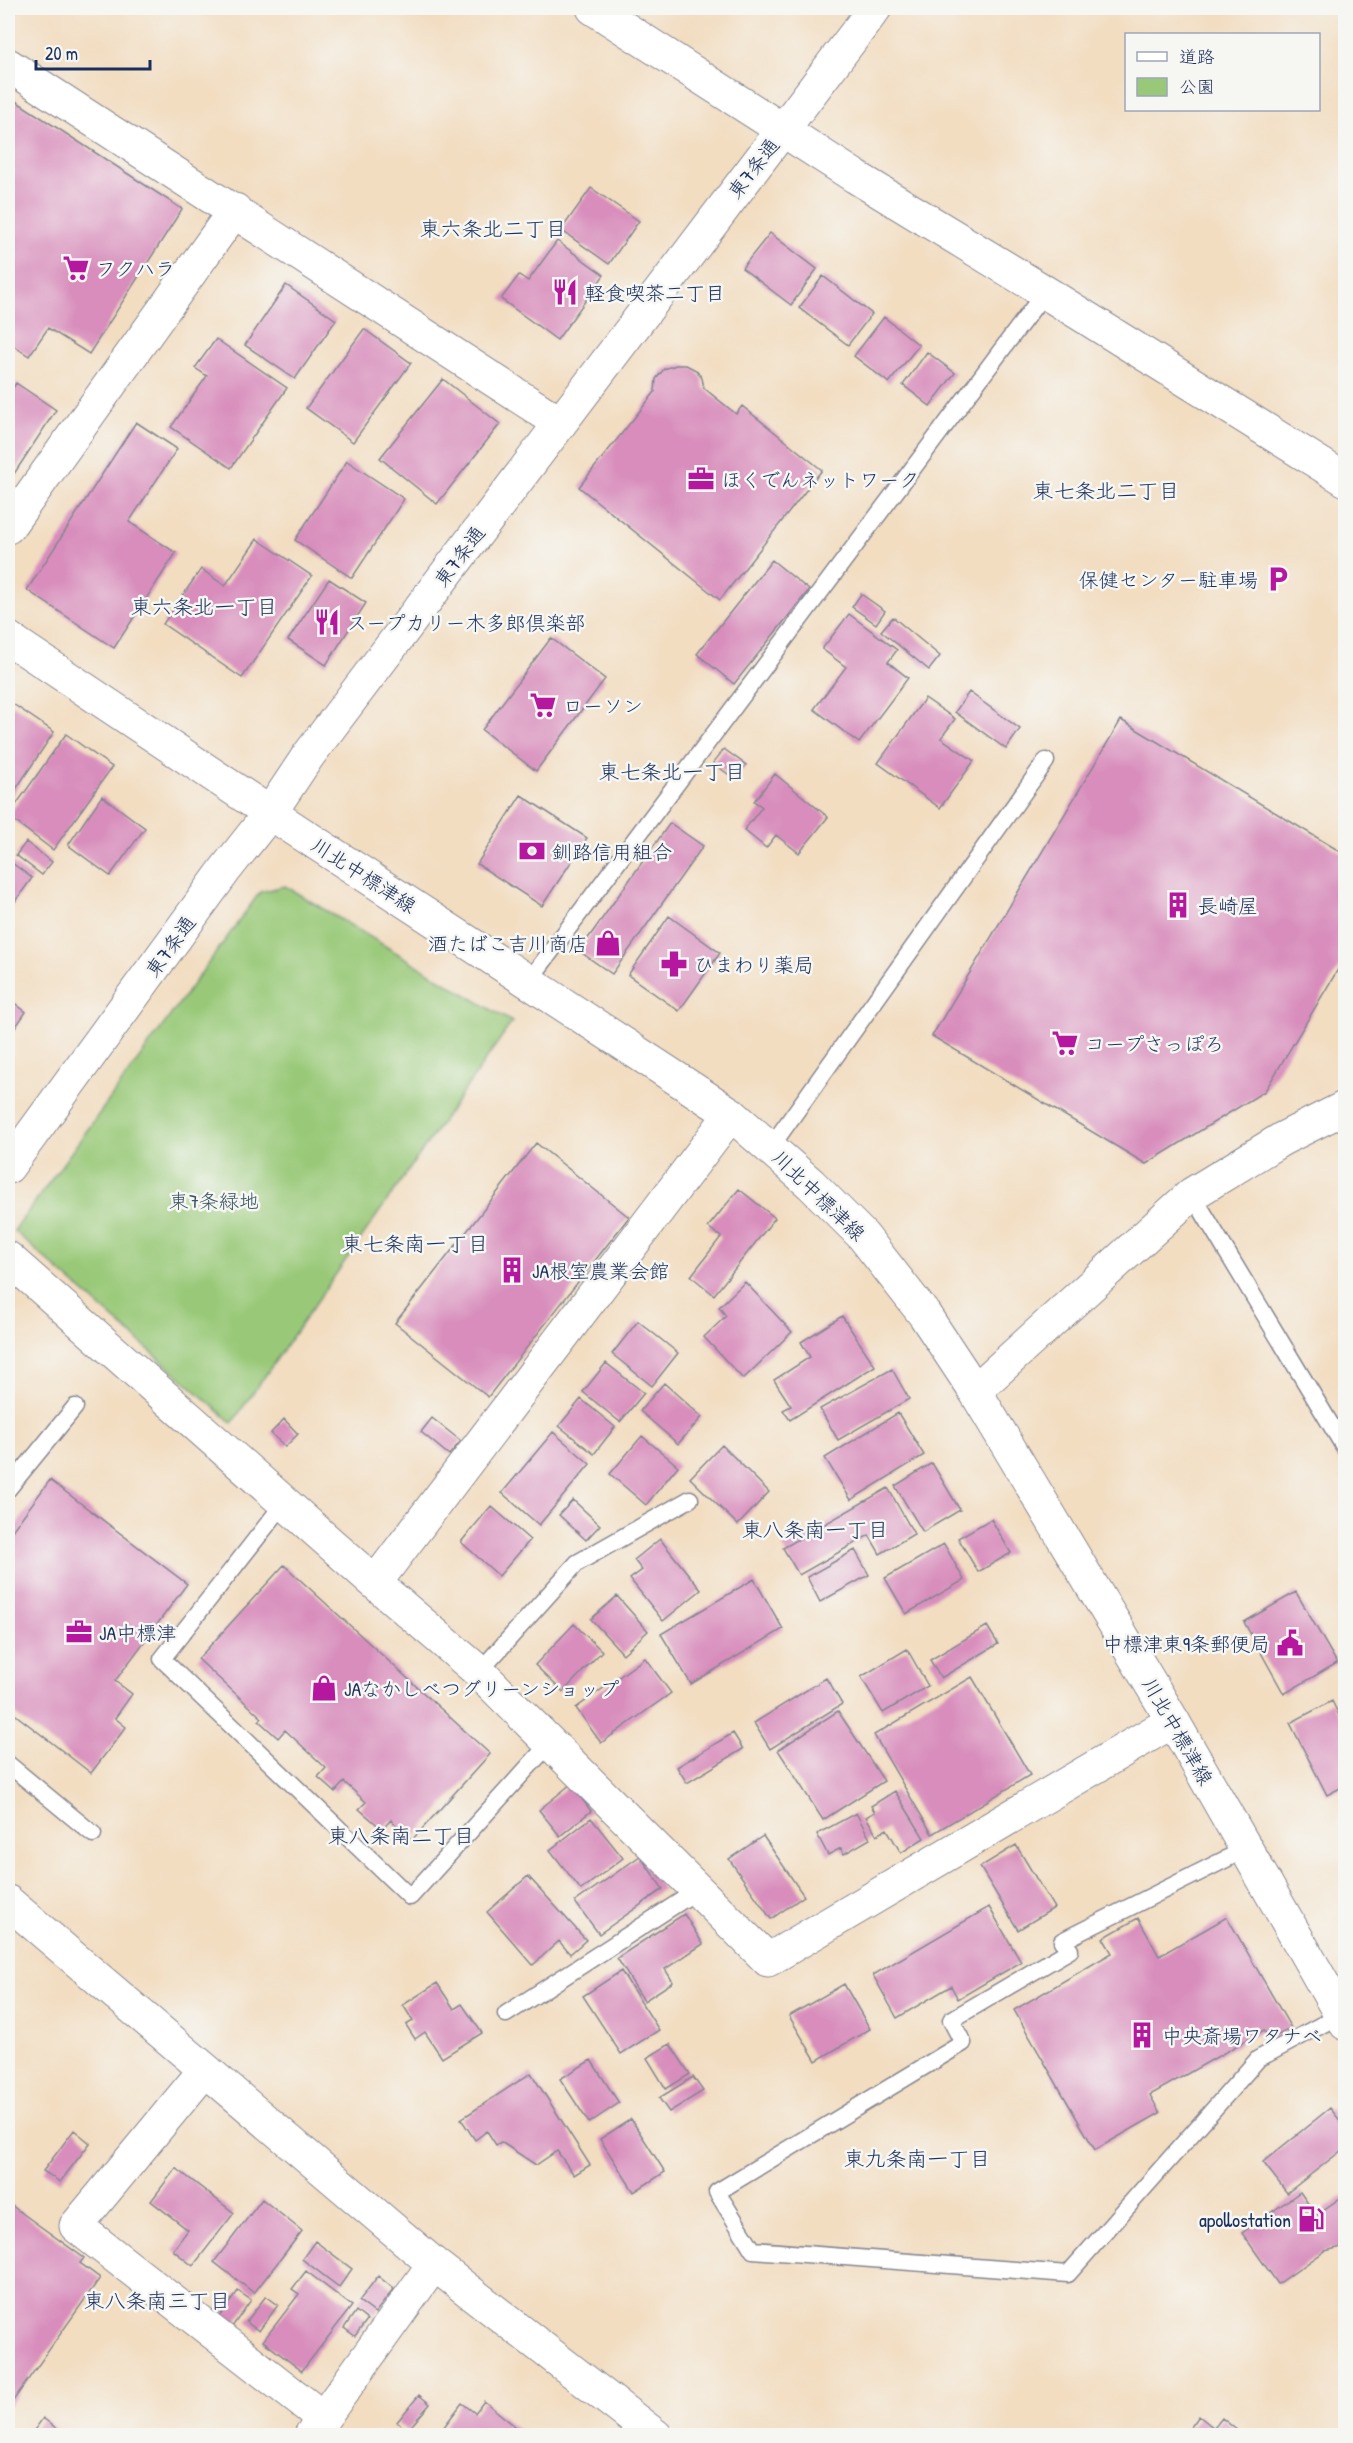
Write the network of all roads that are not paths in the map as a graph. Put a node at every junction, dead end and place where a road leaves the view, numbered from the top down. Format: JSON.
{"nodes":[{"id":1,"x":593,"y":8,"type":"edge"},
{"id":2,"x":875,"y":8,"type":"edge"},
{"id":3,"x":8,"y":65,"type":"edge"},
{"id":4,"x":782,"y":131,"type":"junction"},
{"id":5,"x":235,"y":210,"type":"junction"},
{"id":6,"x":1045,"y":292,"type":"junction"},
{"id":7,"x":560,"y":423,"type":"junction"},
{"id":8,"x":1346,"y":480,"type":"edge"},
{"id":9,"x":8,"y":527,"type":"edge"},
{"id":10,"x":8,"y":638,"type":"edge"},
{"id":11,"x":1046,"y":761,"type":"dead end"},
{"id":12,"x":270,"y":813,"type":"junction"},
{"id":13,"x":528,"y":982,"type":"junction"},
{"id":14,"x":1346,"y":1107,"type":"edge"},
{"id":15,"x":731,"y":1114,"type":"junction"},
{"id":16,"x":770,"y":1148,"type":"junction"},
{"id":17,"x":8,"y":1167,"type":"edge"},
{"id":18,"x":1192,"y":1194,"type":"junction"},
{"id":19,"x":8,"y":1258,"type":"edge"},
{"id":20,"x":975,"y":1391,"type":"junction"},
{"id":21,"x":75,"y":1407,"type":"dead end"},
{"id":22,"x":1346,"y":1450,"type":"edge"},
{"id":23,"x":8,"y":1489,"type":"edge"},
{"id":24,"x":690,"y":1499,"type":"dead end"},
{"id":25,"x":285,"y":1502,"type":"junction"},
{"id":26,"x":375,"y":1584,"type":"junction"},
{"id":27,"x":479,"y":1672,"type":"junction"},
{"id":28,"x":1173,"y":1721,"type":"junction"},
{"id":29,"x":550,"y":1743,"type":"junction"},
{"id":30,"x":8,"y":1764,"type":"edge"},
{"id":31,"x":93,"y":1834,"type":"dead end"},
{"id":32,"x":1246,"y":1849,"type":"junction"},
{"id":33,"x":698,"y":1890,"type":"junction"},
{"id":34,"x":8,"y":1902,"type":"edge"},
{"id":35,"x":506,"y":2013,"type":"dead end"},
{"id":36,"x":1343,"y":2020,"type":"edge"},
{"id":37,"x":205,"y":2070,"type":"junction"},
{"id":38,"x":434,"y":2264,"type":"junction"},
{"id":39,"x":317,"y":2427,"type":"edge"},
{"id":40,"x":656,"y":2436,"type":"edge"}],
"edges":[{"from":1,"to":4,"type":"street"},
{"from":2,"to":4,"type":"street","name":"東7条通"},
{"from":3,"to":5,"type":"street"},
{"from":4,"to":6,"type":"street"},
{"from":4,"to":7,"type":"street","name":"東7条通"},
{"from":5,"to":7,"type":"street"},
{"from":5,"to":9,"type":"street"},
{"from":6,"to":8,"type":"street"},
{"from":6,"to":13,"type":"lane"},
{"from":7,"to":12,"type":"street","name":"東7条通"},
{"from":10,"to":12,"type":"street","name":"川北中標津線"},
{"from":11,"to":16,"type":"lane"},
{"from":12,"to":13,"type":"street","name":"川北中標津線"},
{"from":12,"to":17,"type":"street","name":"東7条通"},
{"from":13,"to":15,"type":"street","name":"川北中標津線"},
{"from":14,"to":18,"type":"street"},
{"from":15,"to":16,"type":"street","name":"川北中標津線"},
{"from":15,"to":26,"type":"street"},
{"from":16,"to":20,"type":"street","name":"川北中標津線"},
{"from":18,"to":20,"type":"street"},
{"from":18,"to":22,"type":"lane"},
{"from":19,"to":25,"type":"street"},
{"from":20,"to":28,"type":"street","name":"川北中標津線"},
{"from":21,"to":23,"type":"lane"},
{"from":24,"to":27,"type":"lane"},
{"from":25,"to":26,"type":"street"},
{"from":25,"to":29,"type":"lane"},
{"from":26,"to":27,"type":"street"},
{"from":27,"to":29,"type":"street"},
{"from":28,"to":32,"type":"street","name":"川北中標津線"},
{"from":28,"to":33,"type":"street"},
{"from":29,"to":33,"type":"street"},
{"from":30,"to":31,"type":"lane"},
{"from":32,"to":36,"type":"street","name":"川北中標津線"},
{"from":32,"to":36,"type":"lane"},
{"from":33,"to":35,"type":"lane"},
{"from":34,"to":37,"type":"street"},
{"from":37,"to":38,"type":"street"},
{"from":37,"to":39,"type":"street"},
{"from":38,"to":39,"type":"street"},
{"from":38,"to":40,"type":"street"}]}
